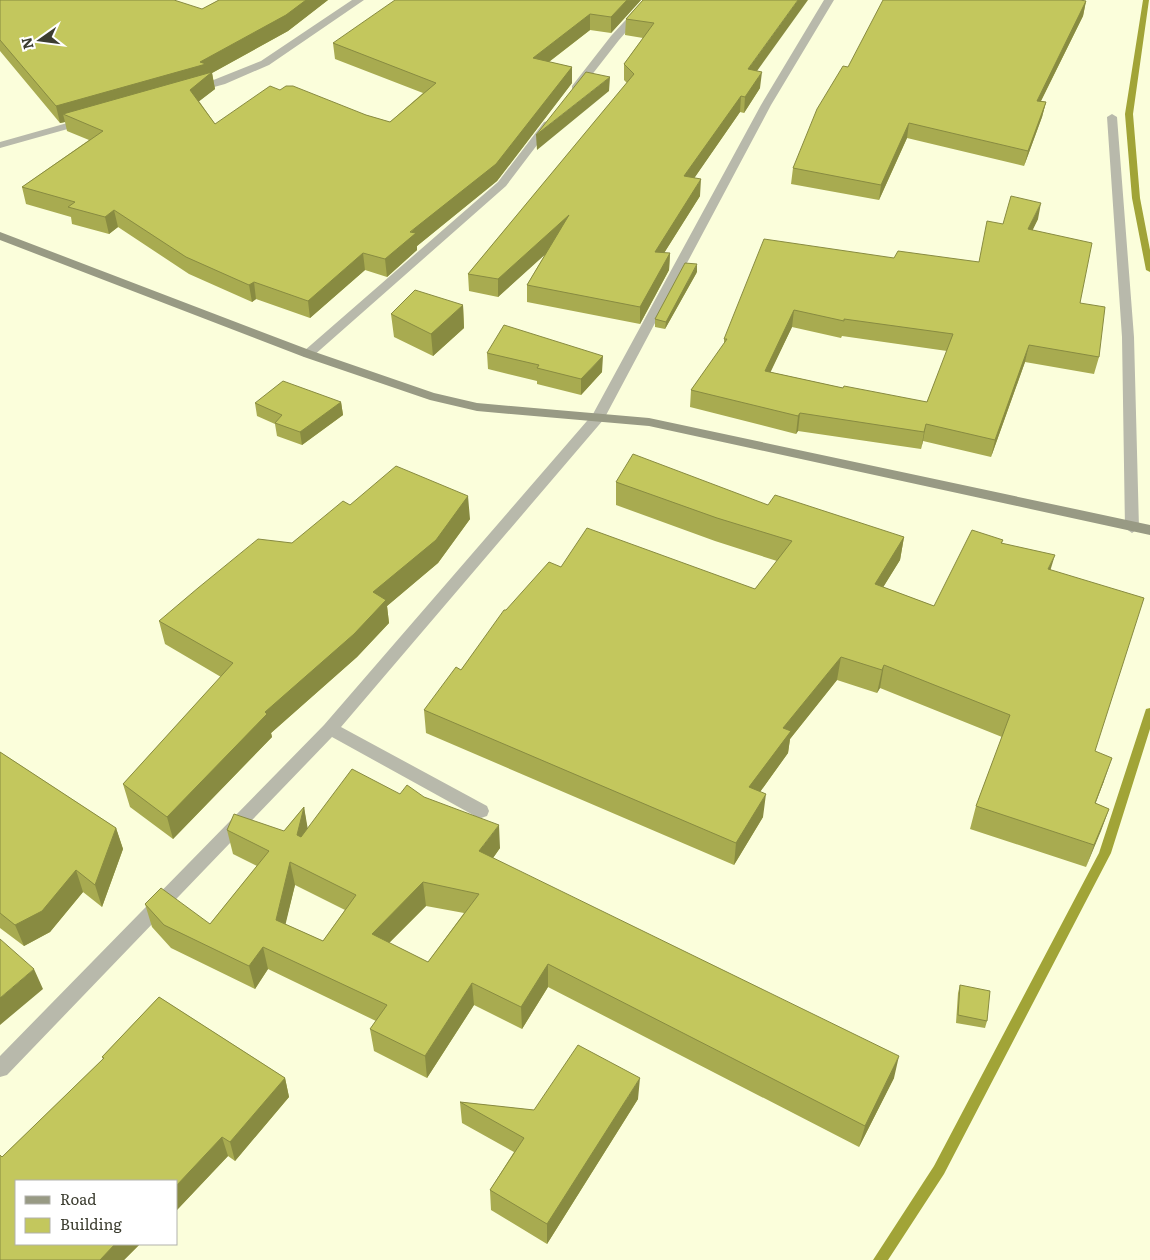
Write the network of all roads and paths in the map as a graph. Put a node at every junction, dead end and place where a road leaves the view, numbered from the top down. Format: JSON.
{"nodes":[{"id":1,"x":359,"y":0,"type":"edge"},
{"id":2,"x":649,"y":0,"type":"edge"},
{"id":3,"x":829,"y":0,"type":"edge"},
{"id":4,"x":182,"y":93,"type":"edge"},
{"id":5,"x":568,"y":99,"type":"edge"},
{"id":6,"x":556,"y":115,"type":"edge"},
{"id":7,"x":1112,"y":116,"type":"dead end"},
{"id":8,"x":96,"y":118,"type":"edge"},
{"id":9,"x":0,"y":145,"type":"edge"},
{"id":10,"x":0,"y":236,"type":"edge"},
{"id":11,"x":308,"y":354,"type":"junction"},
{"id":12,"x":599,"y":416,"type":"junction"},
{"id":13,"x":1132,"y":528,"type":"junction"},
{"id":14,"x":1150,"y":530,"type":"edge"},
{"id":15,"x":330,"y":729,"type":"junction"},
{"id":16,"x":482,"y":811,"type":"dead end"},
{"id":17,"x":0,"y":1068,"type":"edge"}],
"edges":[{"from":1,"to":4,"type":"street"},
{"from":2,"to":5,"type":"street"},
{"from":3,"to":12,"type":"street"},
{"from":6,"to":11,"type":"street"},
{"from":7,"to":13,"type":"street"},
{"from":8,"to":9,"type":"street"},
{"from":10,"to":11,"type":"street"},
{"from":11,"to":12,"type":"street"},
{"from":12,"to":13,"type":"street"},
{"from":12,"to":15,"type":"street"},
{"from":13,"to":14,"type":"street"},
{"from":15,"to":16,"type":"street"},
{"from":15,"to":17,"type":"street"}]}
